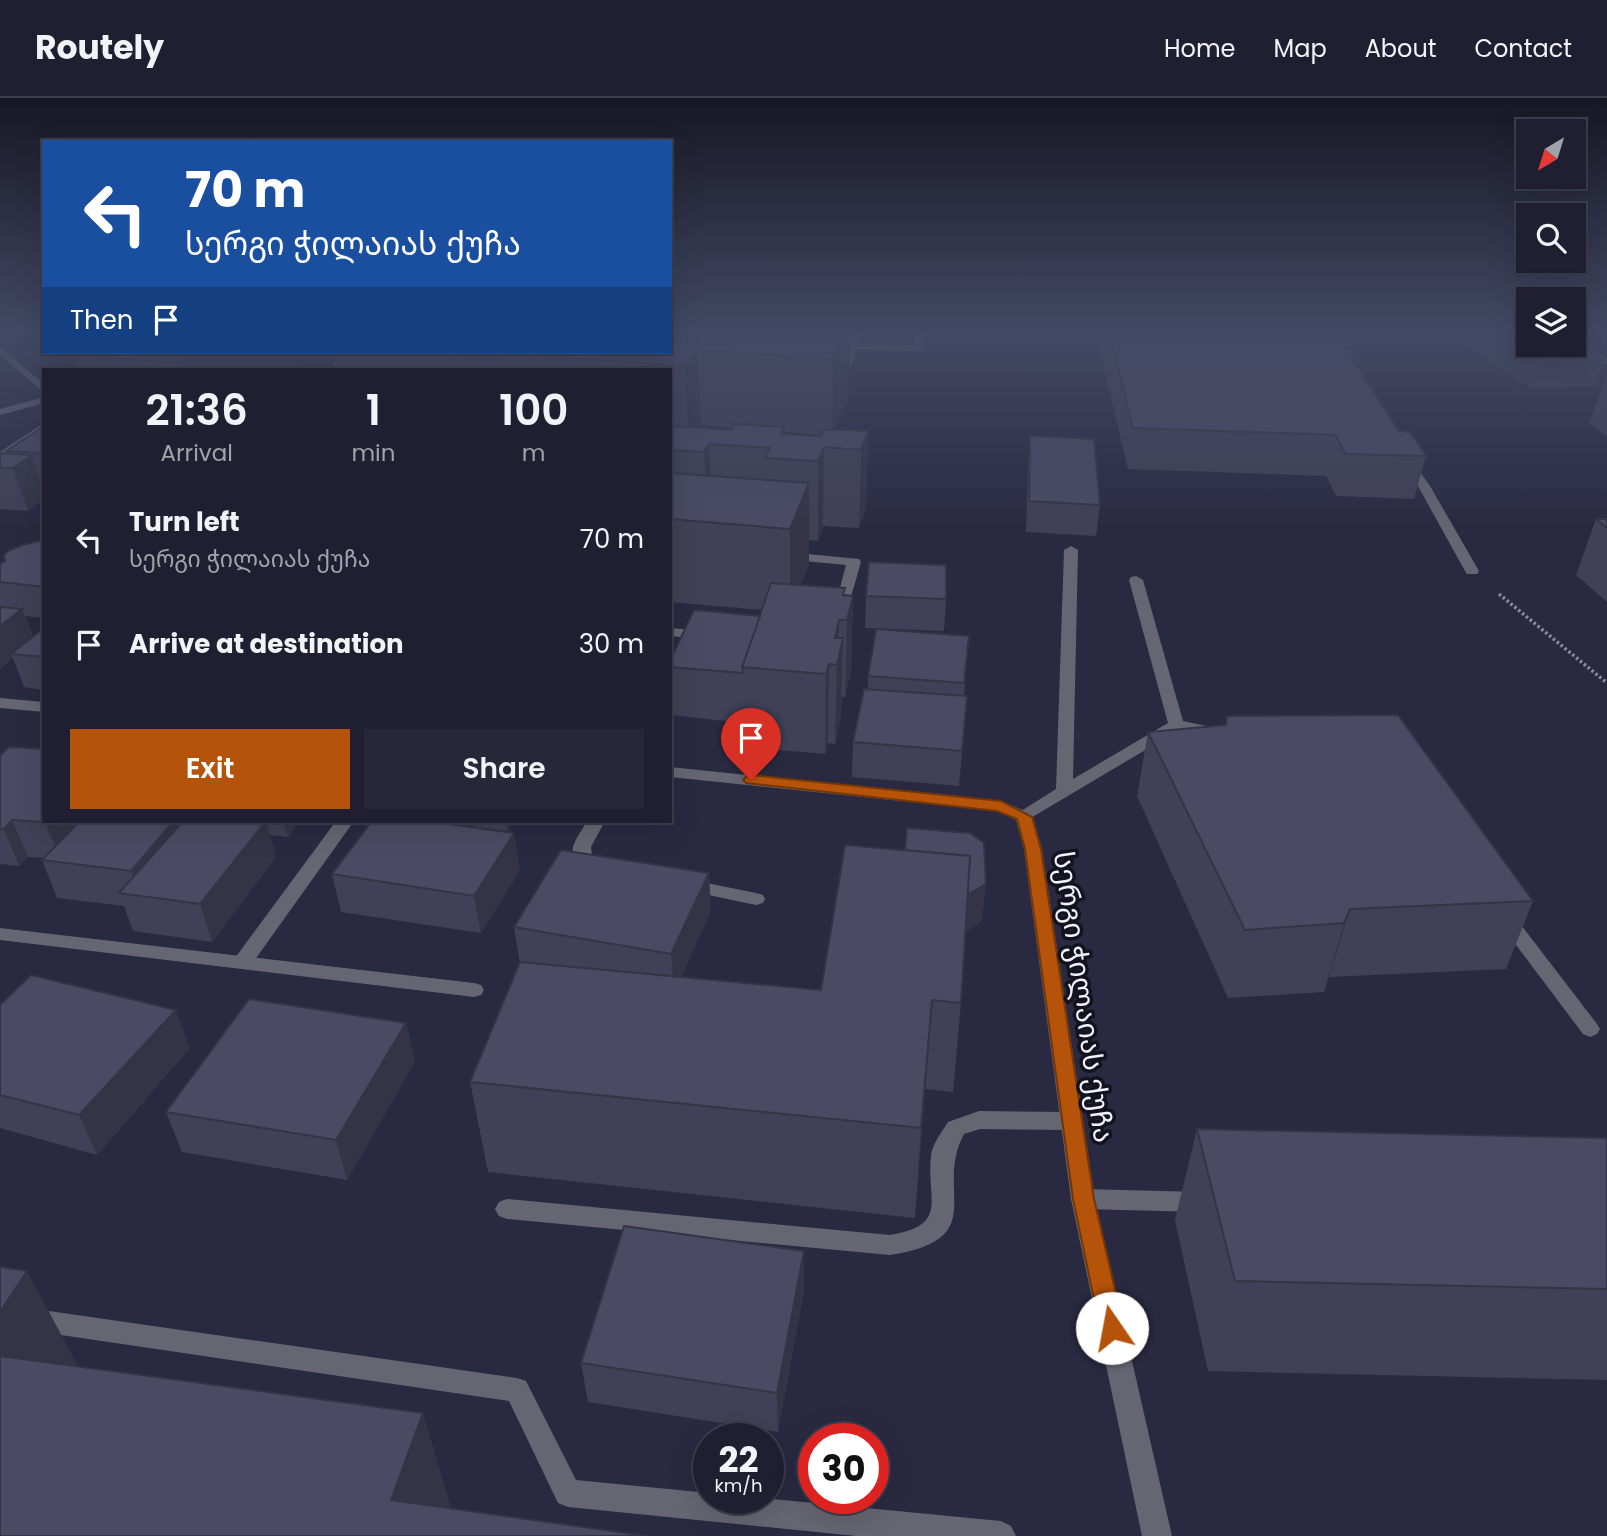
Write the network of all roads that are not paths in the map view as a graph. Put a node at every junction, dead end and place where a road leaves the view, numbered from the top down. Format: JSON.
{"nodes":[{"id":1,"x":42,"y":401,"type":"edge"},
{"id":2,"x":0,"y":412,"type":"edge"},
{"id":3,"x":41,"y":431,"type":"edge"},
{"id":4,"x":1401,"y":452,"type":"edge"},
{"id":5,"x":0,"y":457,"type":"edge"},
{"id":6,"x":1071,"y":550,"type":"dead end"},
{"id":7,"x":775,"y":555,"type":"edge"},
{"id":8,"x":1472,"y":570,"type":"road end"},
{"id":9,"x":1136,"y":580,"type":"dead end"},
{"id":10,"x":672,"y":632,"type":"edge"},
{"id":11,"x":834,"y":636,"type":"edge"},
{"id":12,"x":724,"y":637,"type":"edge"},
{"id":13,"x":0,"y":703,"type":"edge"},
{"id":14,"x":42,"y":708,"type":"edge"},
{"id":15,"x":1176,"y":725,"type":"junction"},
{"id":16,"x":1230,"y":735,"type":"edge"},
{"id":17,"x":672,"y":772,"type":"edge"},
{"id":18,"x":1064,"y":791,"type":"junction"},
{"id":19,"x":1024,"y":817,"type":"junction"},
{"id":20,"x":344,"y":823,"type":"edge"},
{"id":21,"x":595,"y":823,"type":"edge"},
{"id":22,"x":622,"y":873,"type":"edge"},
{"id":23,"x":663,"y":881,"type":"edge"},
{"id":24,"x":756,"y":899,"type":"dead end"},
{"id":25,"x":1492,"y":899,"type":"edge"},
{"id":26,"x":0,"y":934,"type":"edge"},
{"id":27,"x":242,"y":963,"type":"junction"},
{"id":28,"x":474,"y":990,"type":"dead end"},
{"id":29,"x":1590,"y":1029,"type":"dead end"},
{"id":30,"x":1071,"y":1121,"type":"junction"},
{"id":31,"x":1083,"y":1199,"type":"junction"},
{"id":32,"x":1221,"y":1202,"type":"edge"},
{"id":33,"x":507,"y":1209,"type":"dead end"},
{"id":34,"x":0,"y":1315,"type":"edge"},
{"id":35,"x":1001,"y":1536,"type":"edge"},
{"id":36,"x":1157,"y":1536,"type":"edge"}],
"edges":[{"from":1,"to":2,"type":"street"},
{"from":3,"to":5,"type":"street"},
{"from":4,"to":8,"type":"street"},
{"from":6,"to":18,"type":"street"},
{"from":7,"to":11,"type":"street"},
{"from":9,"to":15,"type":"street"},
{"from":10,"to":12,"type":"street"},
{"from":13,"to":14,"type":"street"},
{"from":15,"to":16,"type":"street"},
{"from":15,"to":18,"type":"street"},
{"from":17,"to":19,"type":"street"},
{"from":18,"to":19,"type":"street"},
{"from":19,"to":30,"type":"street","name":"სერგი ჭილაიას ქუჩა"},
{"from":20,"to":27,"type":"street"},
{"from":21,"to":22,"type":"street"},
{"from":23,"to":24,"type":"street"},
{"from":25,"to":29,"type":"street"},
{"from":26,"to":27,"type":"street"},
{"from":27,"to":28,"type":"street"},
{"from":30,"to":31,"type":"street","name":"სერგი ჭილაიას ქუჩა"},
{"from":30,"to":33,"type":"street"},
{"from":31,"to":32,"type":"street"},
{"from":31,"to":36,"type":"street","name":"სერგი ჭილაიას ქუჩა"},
{"from":34,"to":35,"type":"street"}]}
